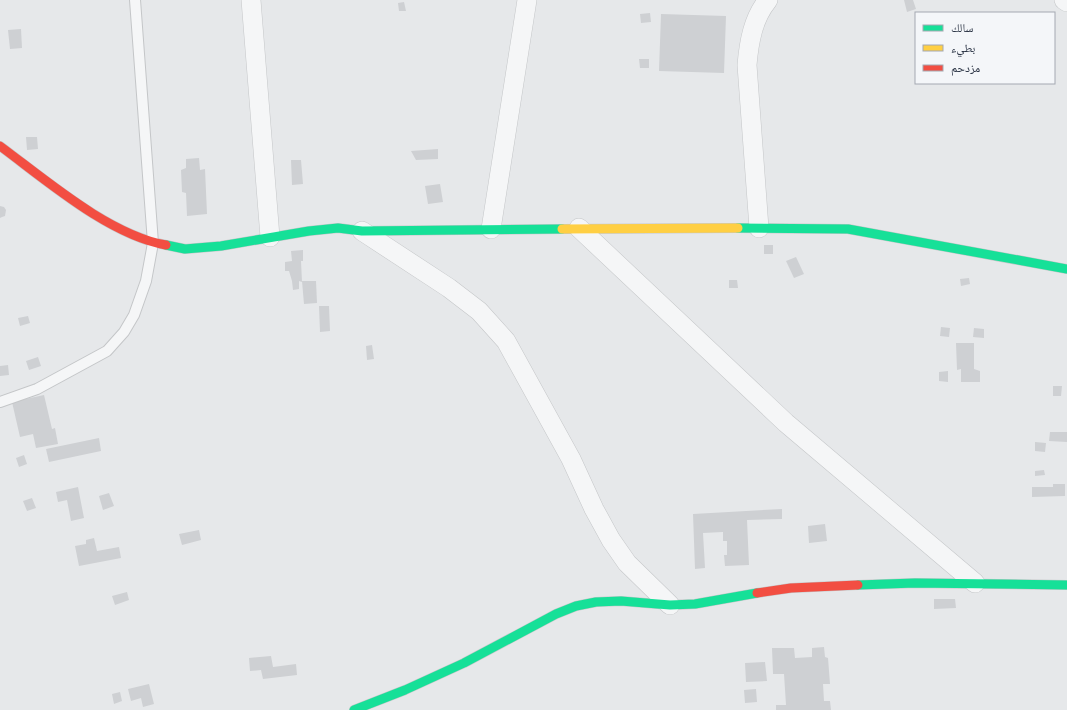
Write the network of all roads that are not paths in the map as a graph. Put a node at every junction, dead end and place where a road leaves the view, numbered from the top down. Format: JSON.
{"nodes":[{"id":1,"x":135,"y":0,"type":"edge"},
{"id":2,"x":251,"y":0,"type":"edge"},
{"id":3,"x":527,"y":0,"type":"edge"},
{"id":4,"x":768,"y":0,"type":"edge"},
{"id":5,"x":1064,"y":0,"type":"edge"},
{"id":6,"x":1067,"y":2,"type":"edge"},
{"id":7,"x":0,"y":146,"type":"edge"},
{"id":8,"x":579,"y":228,"type":"junction"},
{"id":9,"x":760,"y":228,"type":"junction"},
{"id":10,"x":491,"y":229,"type":"junction"},
{"id":11,"x":362,"y":231,"type":"junction"},
{"id":12,"x":270,"y":237,"type":"junction"},
{"id":13,"x":153,"y":243,"type":"junction"},
{"id":14,"x":1067,"y":269,"type":"edge"},
{"id":15,"x":0,"y":402,"type":"edge"},
{"id":16,"x":975,"y":583,"type":"junction"},
{"id":17,"x":1067,"y":584,"type":"edge"},
{"id":18,"x":670,"y":605,"type":"junction"},
{"id":19,"x":354,"y":710,"type":"edge"}],
"edges":[{"from":1,"to":13,"type":"lane"},
{"from":2,"to":12,"type":"street"},
{"from":3,"to":10,"type":"street"},
{"from":4,"to":9,"type":"street"},
{"from":5,"to":6,"type":"street"},
{"from":7,"to":13,"type":"street"},
{"from":8,"to":9,"type":"street"},
{"from":8,"to":10,"type":"street"},
{"from":8,"to":16,"type":"street"},
{"from":9,"to":14,"type":"street"},
{"from":10,"to":11,"type":"street"},
{"from":11,"to":12,"type":"street"},
{"from":11,"to":18,"type":"street"},
{"from":12,"to":13,"type":"street"},
{"from":13,"to":15,"type":"lane"},
{"from":16,"to":17,"type":"street"},
{"from":16,"to":18,"type":"street"},
{"from":18,"to":19,"type":"street"}]}
